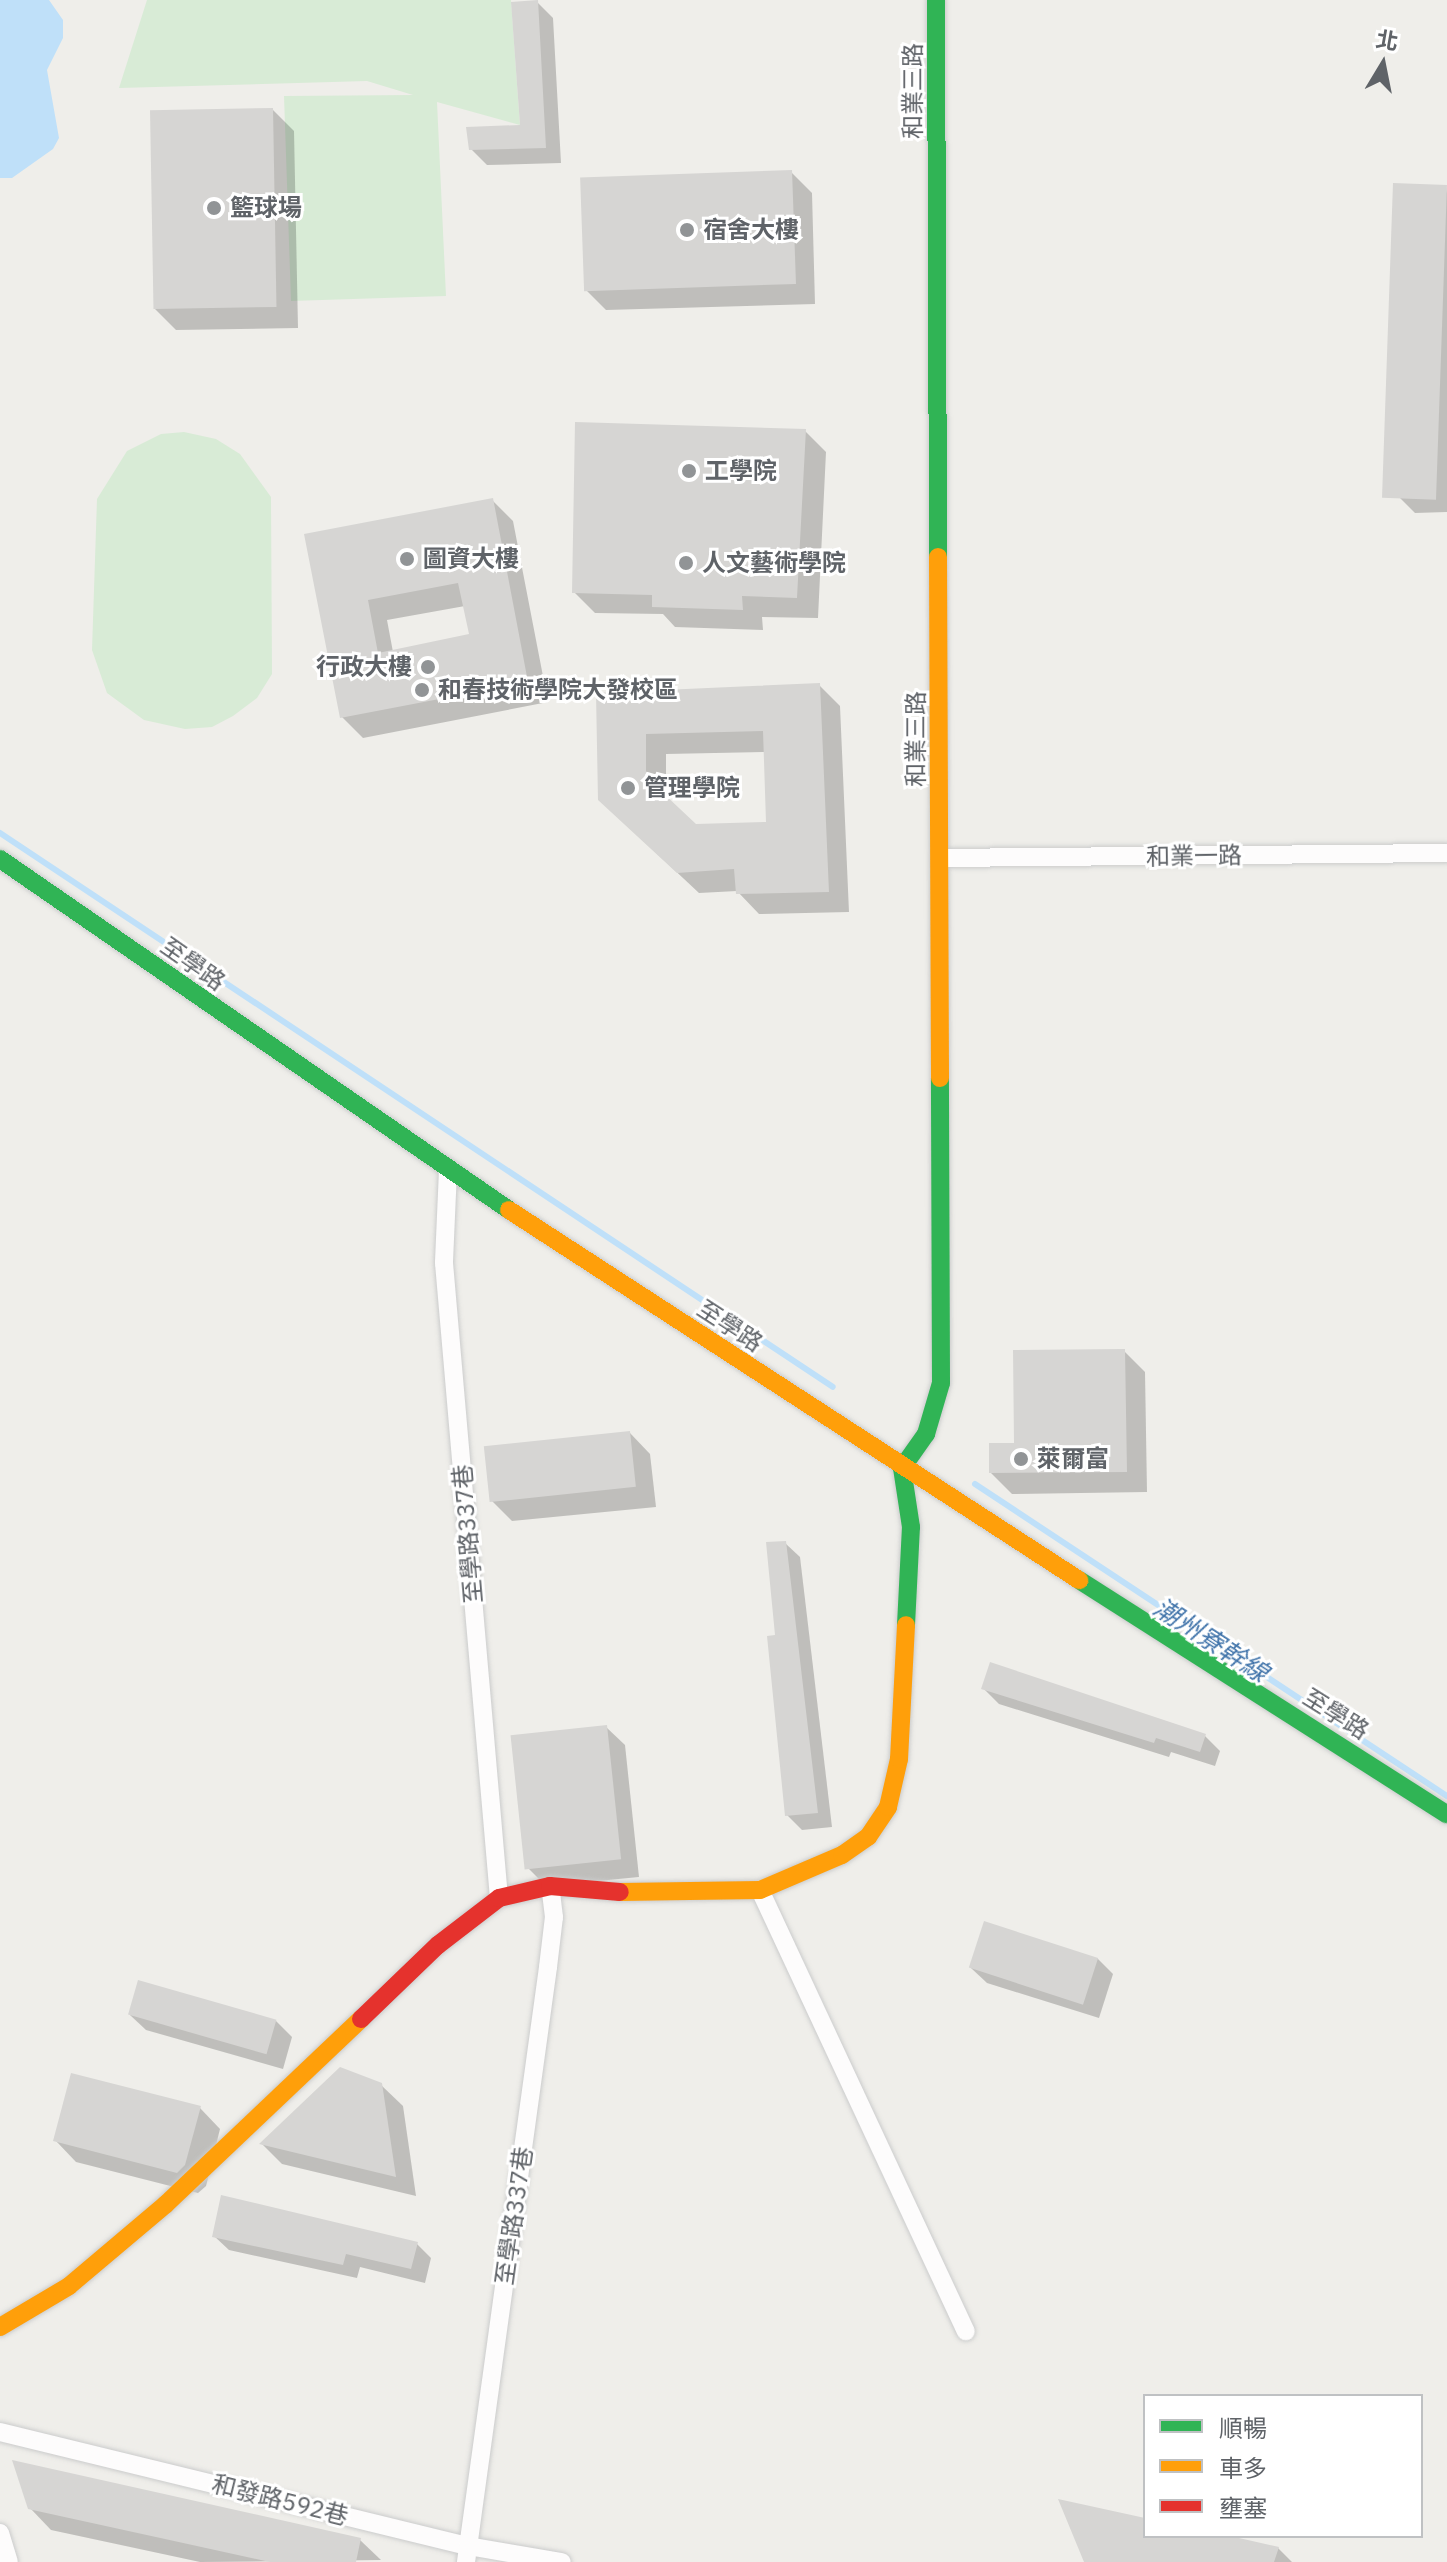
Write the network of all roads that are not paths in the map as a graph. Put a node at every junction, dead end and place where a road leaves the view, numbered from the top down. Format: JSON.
{"nodes":[{"id":1,"x":936,"y":0,"type":"edge"},
{"id":2,"x":1447,"y":853,"type":"edge"},
{"id":3,"x":941,"y":858,"type":"junction"},
{"id":4,"x":0,"y":859,"type":"edge"},
{"id":5,"x":448,"y":1170,"type":"junction"},
{"id":6,"x":902,"y":1468,"type":"junction"},
{"id":7,"x":1447,"y":1814,"type":"edge"},
{"id":8,"x":550,"y":1886,"type":"junction"},
{"id":9,"x":760,"y":1890,"type":"junction"},
{"id":10,"x":499,"y":1898,"type":"junction"},
{"id":11,"x":0,"y":2327,"type":"edge"},
{"id":12,"x":966,"y":2331,"type":"dead end"},
{"id":13,"x":0,"y":2432,"type":"edge"},
{"id":14,"x":0,"y":2533,"type":"edge"},
{"id":15,"x":467,"y":2554,"type":"edge"},
{"id":16,"x":9,"y":2562,"type":"edge"},
{"id":17,"x":562,"y":2562,"type":"edge"}],
"edges":[{"from":1,"to":3,"type":"street","name":"和業三路"},
{"from":2,"to":3,"type":"street","name":"和業一路"},
{"from":3,"to":6,"type":"street","name":"和業三路"},
{"from":4,"to":5,"type":"street","name":"至學路"},
{"from":5,"to":6,"type":"street","name":"至學路"},
{"from":5,"to":10,"type":"street","name":"至學路337巷"},
{"from":6,"to":7,"type":"street","name":"至學路"},
{"from":6,"to":9,"type":"street"},
{"from":8,"to":9,"type":"street"},
{"from":8,"to":10,"type":"street"},
{"from":8,"to":15,"type":"street","name":"至學路337巷"},
{"from":9,"to":12,"type":"street"},
{"from":10,"to":11,"type":"street"},
{"from":13,"to":15,"type":"street","name":"和發路592巷"},
{"from":14,"to":16,"type":"street"},
{"from":15,"to":17,"type":"street","name":"和發路592巷"}]}
